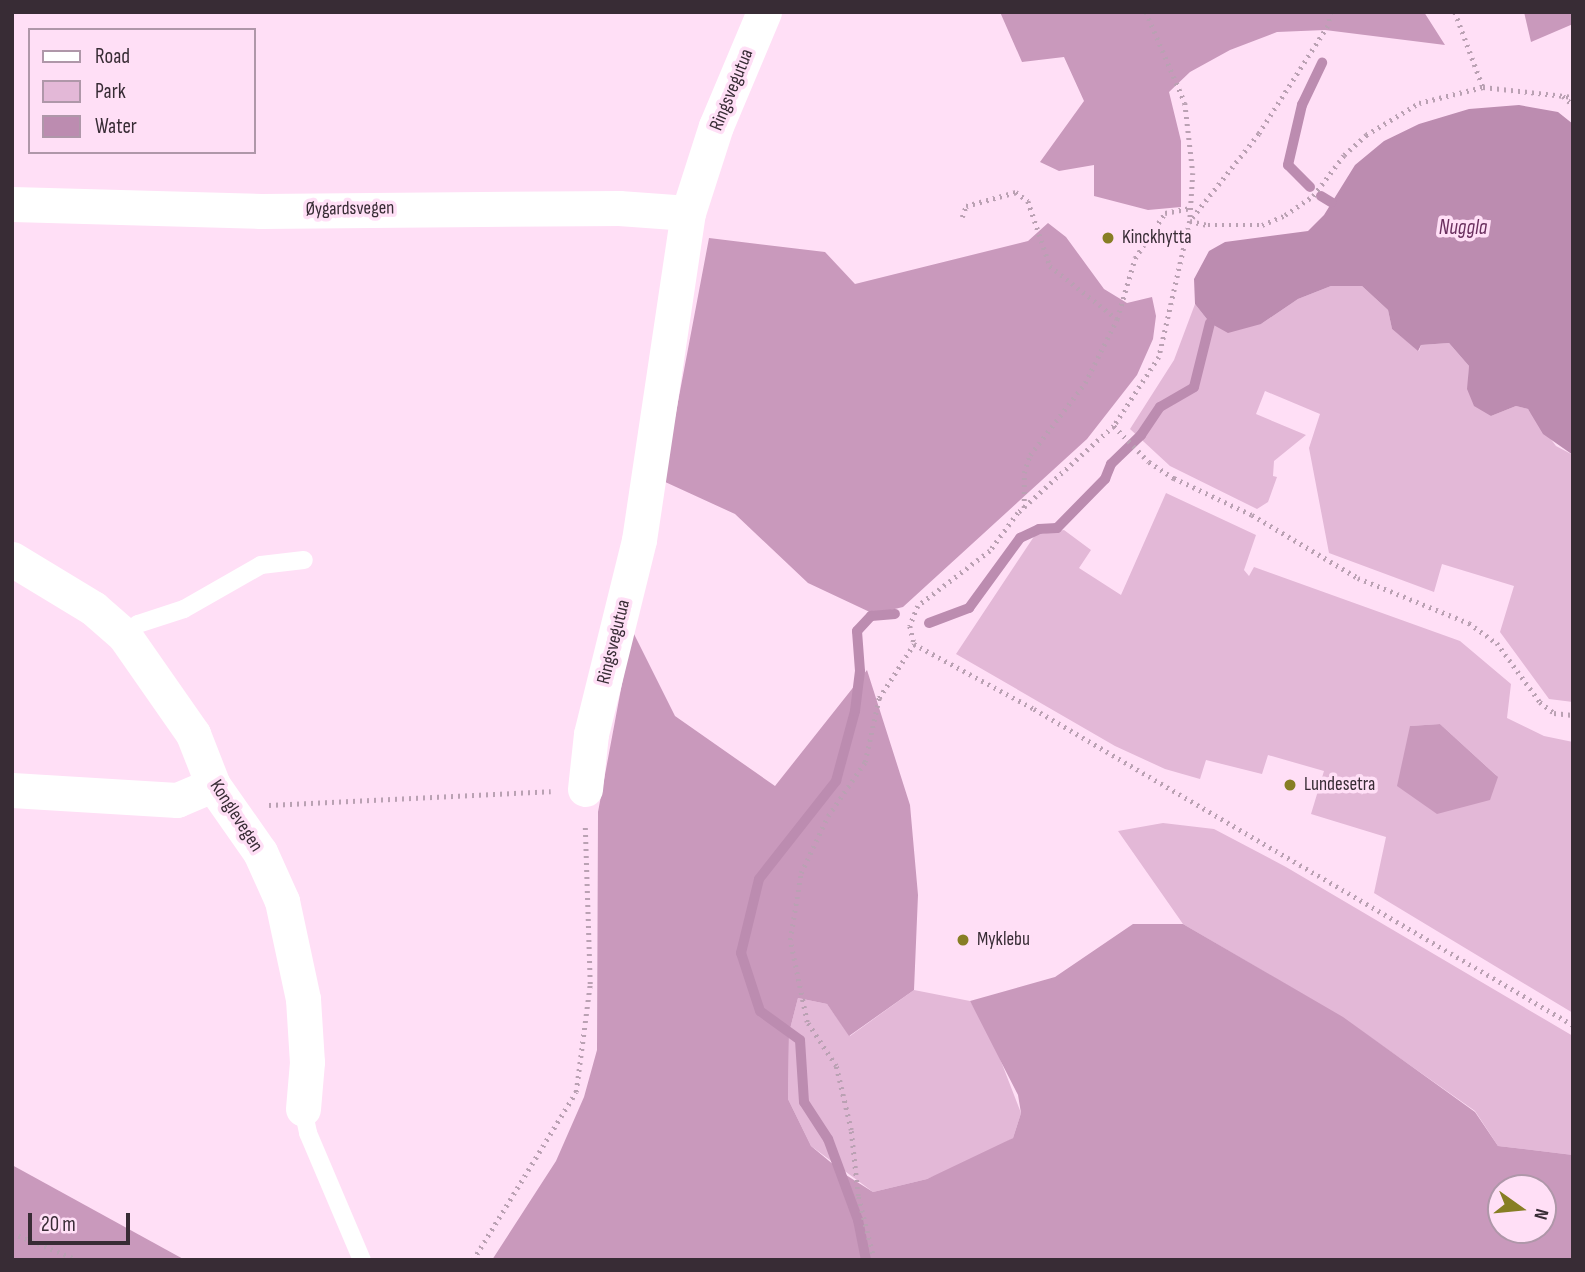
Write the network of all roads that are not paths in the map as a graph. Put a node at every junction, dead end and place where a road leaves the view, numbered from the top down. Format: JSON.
{"nodes":[{"id":1,"x":764,"y":12,"type":"edge"},
{"id":2,"x":12,"y":204,"type":"edge"},
{"id":3,"x":688,"y":213,"type":"junction"},
{"id":4,"x":12,"y":559,"type":"edge"},
{"id":5,"x":304,"y":561,"type":"dead end"},
{"id":6,"x":124,"y":635,"type":"junction"},
{"id":7,"x":585,"y":789,"type":"road end"},
{"id":8,"x":12,"y":790,"type":"edge"},
{"id":9,"x":222,"y":799,"type":"junction"},
{"id":10,"x":303,"y":1109,"type":"joint"},
{"id":11,"x":362,"y":1260,"type":"edge"}],
"edges":[{"from":1,"to":3,"type":"street","name":"Ringsvegutua"},
{"from":2,"to":3,"type":"street","name":"Øygardsvegen"},
{"from":3,"to":7,"type":"street","name":"Ringsvegutua"},
{"from":4,"to":6,"type":"street","name":"Konglevegen"},
{"from":5,"to":6,"type":"lane"},
{"from":6,"to":9,"type":"street","name":"Konglevegen"},
{"from":8,"to":9,"type":"street"},
{"from":9,"to":10,"type":"street","name":"Konglevegen"},
{"from":10,"to":11,"type":"lane"}]}
